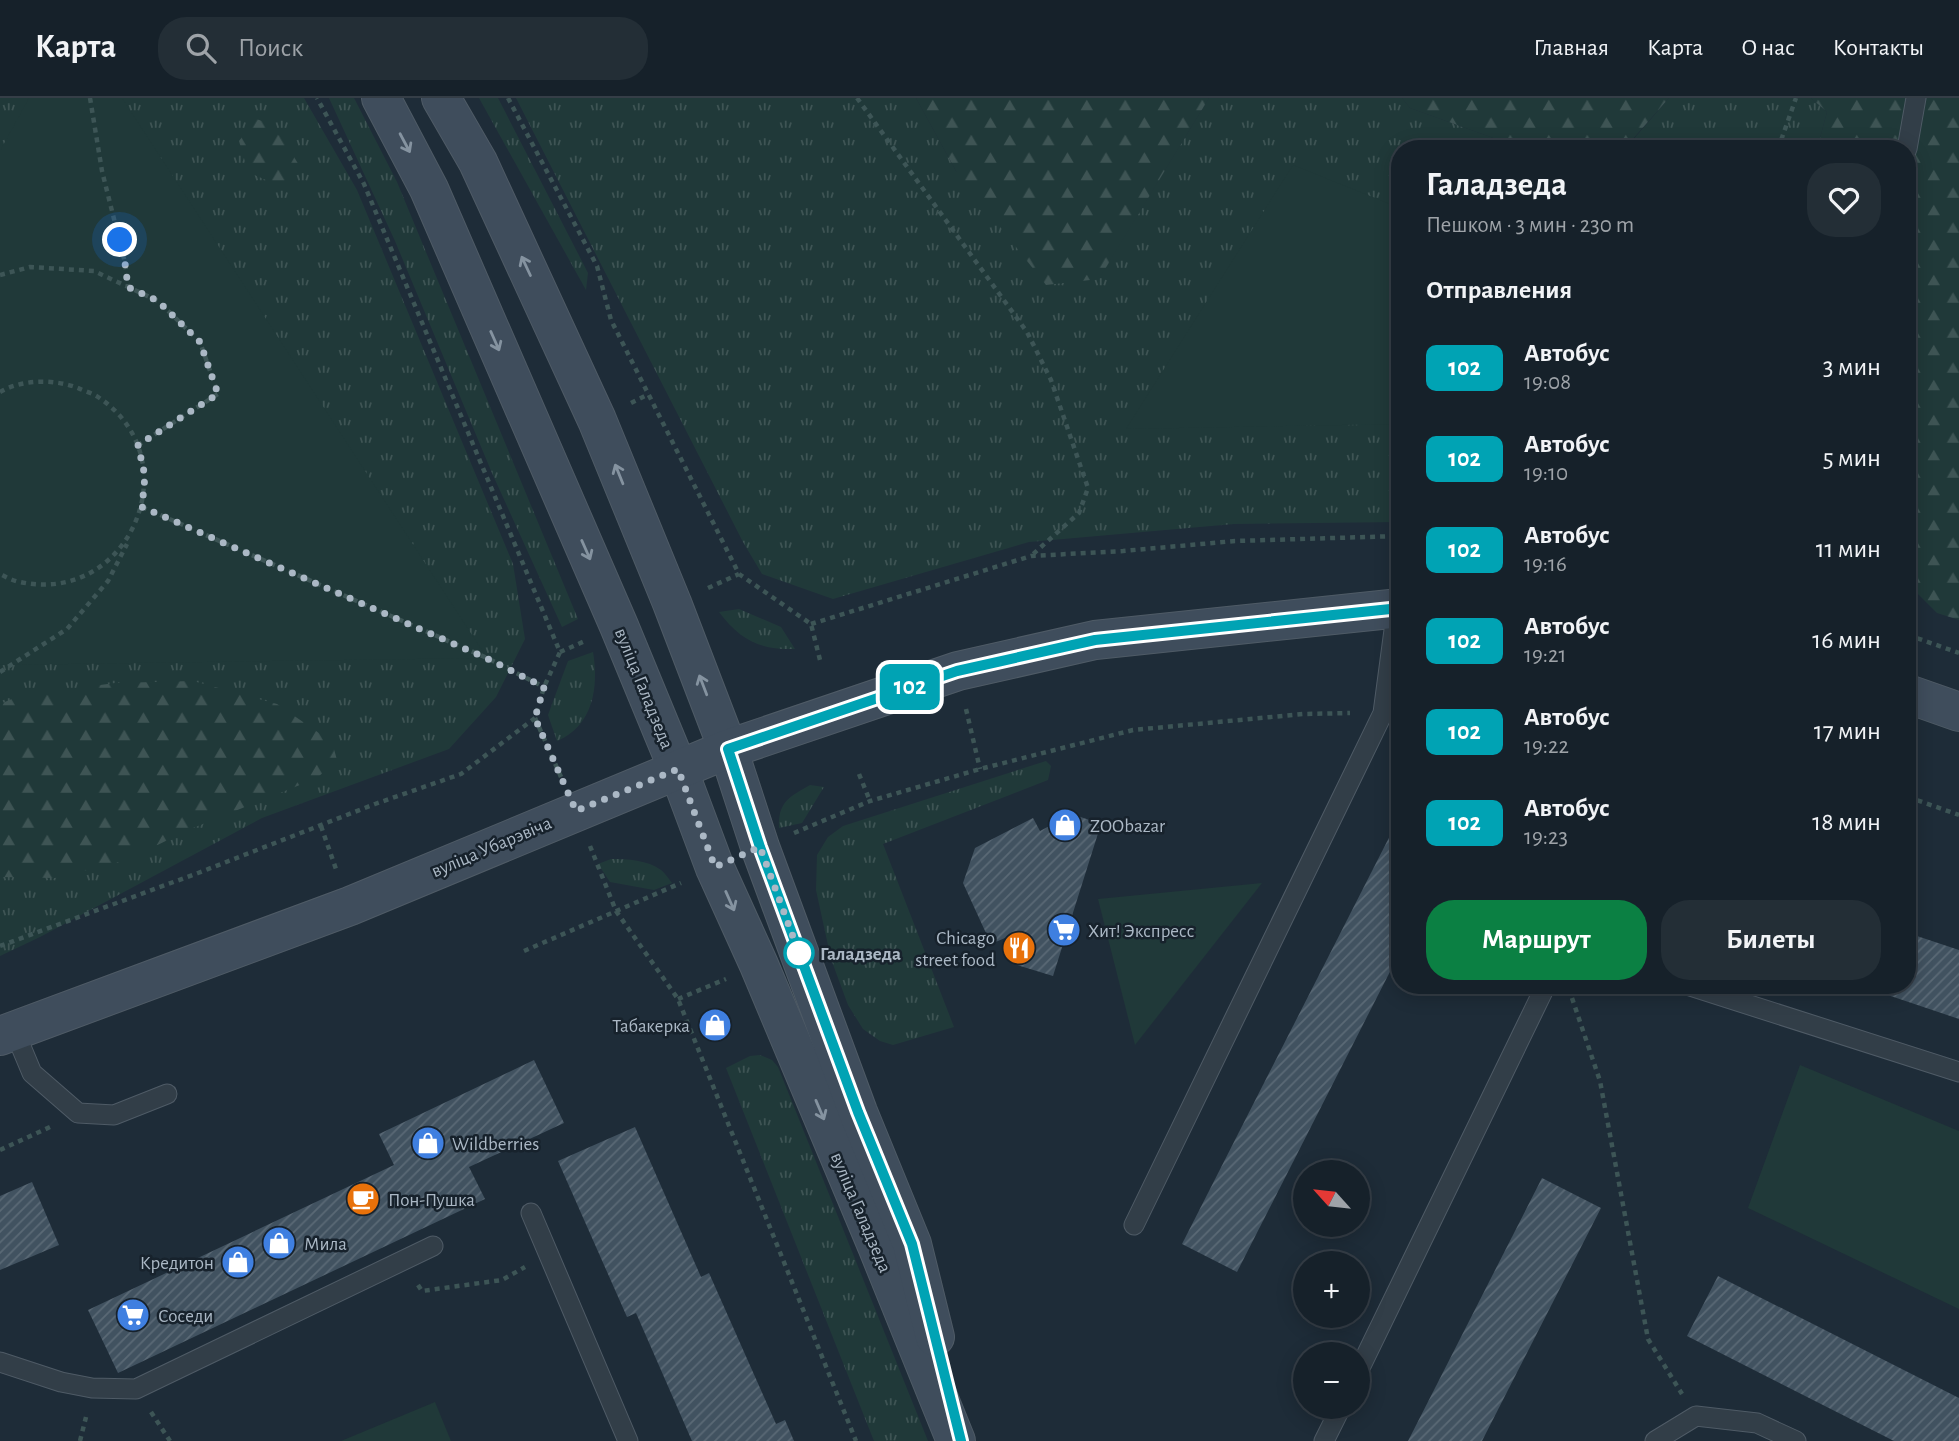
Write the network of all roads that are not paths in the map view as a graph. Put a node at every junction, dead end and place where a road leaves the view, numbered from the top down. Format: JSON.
{"nodes":[{"id":1,"x":381,"y":98,"type":"edge"},
{"id":2,"x":442,"y":98,"type":"edge"},
{"id":3,"x":1916,"y":98,"type":"edge"},
{"id":4,"x":1909,"y":140,"type":"edge"},
{"id":5,"x":1391,"y":609,"type":"edge"},
{"id":6,"x":1391,"y":653,"type":"edge"},
{"id":7,"x":1916,"y":697,"type":"edge"},
{"id":8,"x":1959,"y":712,"type":"edge"},
{"id":9,"x":728,"y":749,"type":"junction"},
{"id":10,"x":678,"y":769,"type":"junction"},
{"id":11,"x":1542,"y":994,"type":"edge"},
{"id":12,"x":1714,"y":994,"type":"edge"},
{"id":13,"x":7,"y":1033,"type":"edge"},
{"id":14,"x":1959,"y":1072,"type":"edge"},
{"id":15,"x":167,"y":1094,"type":"dead end"},
{"id":16,"x":531,"y":1213,"type":"dead end"},
{"id":17,"x":1134,"y":1225,"type":"dead end"},
{"id":18,"x":433,"y":1246,"type":"dead end"},
{"id":19,"x":1370,"y":1347,"type":"edge"},
{"id":20,"x":0,"y":1362,"type":"edge"},
{"id":21,"x":1335,"y":1419,"type":"edge"},
{"id":22,"x":628,"y":1441,"type":"edge"},
{"id":23,"x":958,"y":1441,"type":"edge"},
{"id":24,"x":1324,"y":1441,"type":"edge"},
{"id":25,"x":1655,"y":1441,"type":"edge"},
{"id":26,"x":1796,"y":1441,"type":"edge"}],
"edges":[{"from":1,"to":10,"type":"main road","name":"вуліца Галадзеда","one_way":true},
{"from":9,"to":2,"type":"main road","name":"вуліца Галадзеда","one_way":true},
{"from":3,"to":4,"type":"lane"},
{"from":5,"to":9,"type":"main road","name":"вуліца Убарэвіча"},
{"from":6,"to":17,"type":"lane"},
{"from":7,"to":8,"type":"main road"},
{"from":9,"to":10,"type":"main road","name":"вуліца Убарэвіча"},
{"from":9,"to":23,"type":"main road","name":"вуліца Галадзеда"},
{"from":10,"to":13,"type":"main road","name":"вуліца Убарэвіча"},
{"from":10,"to":23,"type":"main road","name":"вуліца Галадзеда","one_way":true},
{"from":11,"to":19,"type":"lane"},
{"from":12,"to":14,"type":"lane"},
{"from":13,"to":15,"type":"lane"},
{"from":16,"to":22,"type":"lane"},
{"from":18,"to":20,"type":"lane"},
{"from":21,"to":24,"type":"lane"},
{"from":25,"to":26,"type":"lane"}]}
